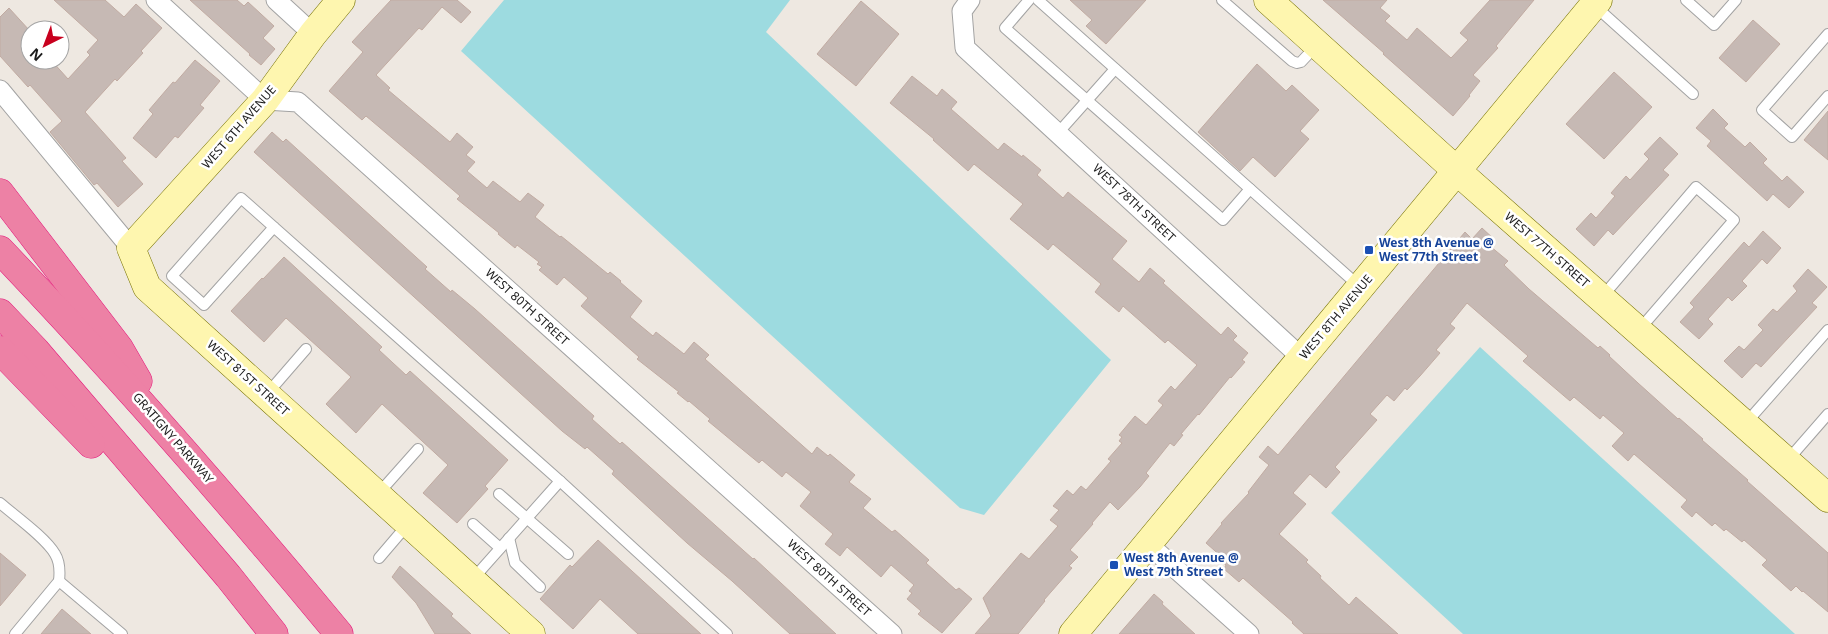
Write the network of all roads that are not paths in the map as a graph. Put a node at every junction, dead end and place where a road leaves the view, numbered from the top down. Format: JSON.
{"nodes":[{"id":1,"x":156,"y":0,"type":"edge"},
{"id":2,"x":276,"y":0,"type":"edge"},
{"id":3,"x":341,"y":0,"type":"edge"},
{"id":4,"x":970,"y":0,"type":"edge"},
{"id":5,"x":1029,"y":0,"type":"edge"},
{"id":6,"x":1038,"y":0,"type":"edge"},
{"id":7,"x":1222,"y":0,"type":"edge"},
{"id":8,"x":1268,"y":0,"type":"edge"},
{"id":9,"x":1686,"y":0,"type":"edge"},
{"id":10,"x":1736,"y":0,"type":"edge"},
{"id":11,"x":1596,"y":3,"type":"edge"},
{"id":12,"x":313,"y":34,"type":"junction"},
{"id":13,"x":1828,"y":34,"type":"edge"},
{"id":14,"x":1318,"y":44,"type":"junction"},
{"id":15,"x":1116,"y":69,"type":"junction"},
{"id":16,"x":0,"y":90,"type":"edge"},
{"id":17,"x":1693,"y":94,"type":"dead end"},
{"id":18,"x":1828,"y":96,"type":"edge"},
{"id":19,"x":265,"y":100,"type":"junction"},
{"id":20,"x":1087,"y":100,"type":"junction"},
{"id":21,"x":1058,"y":133,"type":"junction"},
{"id":22,"x":1457,"y":171,"type":"junction"},
{"id":23,"x":1250,"y":189,"type":"junction"},
{"id":24,"x":0,"y":193,"type":"edge"},
{"id":25,"x":274,"y":227,"type":"junction"},
{"id":26,"x":131,"y":248,"type":"junction"},
{"id":27,"x":0,"y":250,"type":"edge"},
{"id":28,"x":1360,"y":287,"type":"junction"},
{"id":29,"x":1601,"y":298,"type":"junction"},
{"id":30,"x":0,"y":313,"type":"edge"},
{"id":31,"x":1828,"y":330,"type":"edge"},
{"id":32,"x":1638,"y":331,"type":"junction"},
{"id":33,"x":306,"y":349,"type":"dead end"},
{"id":34,"x":0,"y":350,"type":"edge"},
{"id":35,"x":1302,"y":358,"type":"junction"},
{"id":36,"x":266,"y":395,"type":"junction"},
{"id":37,"x":1828,"y":414,"type":"edge"},
{"id":38,"x":1745,"y":424,"type":"junction"},
{"id":39,"x":166,"y":429,"type":"junction"},
{"id":40,"x":418,"y":449,"type":"dead end"},
{"id":41,"x":1786,"y":462,"type":"junction"},
{"id":42,"x":560,"y":480,"type":"junction"},
{"id":43,"x":499,"y":494,"type":"dead end"},
{"id":44,"x":377,"y":495,"type":"junction"},
{"id":45,"x":1828,"y":498,"type":"edge"},
{"id":46,"x":0,"y":503,"type":"edge"},
{"id":47,"x":526,"y":519,"type":"junction"},
{"id":48,"x":408,"y":523,"type":"junction"},
{"id":49,"x":473,"y":524,"type":"dead end"},
{"id":50,"x":509,"y":538,"type":"junction"},
{"id":51,"x":1148,"y":544,"type":"junction"},
{"id":52,"x":500,"y":548,"type":"junction"},
{"id":53,"x":568,"y":554,"type":"dead end"},
{"id":54,"x":379,"y":558,"type":"dead end"},
{"id":55,"x":228,"y":576,"type":"junction"},
{"id":56,"x":472,"y":580,"type":"junction"},
{"id":57,"x":59,"y":581,"type":"junction"},
{"id":58,"x":540,"y":587,"type":"dead end"},
{"id":59,"x":15,"y":634,"type":"edge"},
{"id":60,"x":122,"y":634,"type":"edge"},
{"id":61,"x":274,"y":634,"type":"edge"},
{"id":62,"x":339,"y":634,"type":"edge"},
{"id":63,"x":532,"y":634,"type":"edge"},
{"id":64,"x":727,"y":634,"type":"edge"},
{"id":65,"x":892,"y":634,"type":"edge"},
{"id":66,"x":1073,"y":634,"type":"edge"},
{"id":67,"x":1249,"y":634,"type":"edge"}],
"edges":[{"from":1,"to":19,"type":"street"},
{"from":2,"to":12,"type":"street"},
{"from":3,"to":12,"type":"street","name":"WEST 6TH AVENUE"},
{"from":4,"to":21,"type":"street","name":"WEST 78TH STREET"},
{"from":5,"to":20,"type":"lane"},
{"from":6,"to":15,"type":"lane"},
{"from":7,"to":14,"type":"lane"},
{"from":8,"to":14,"type":"street","name":"WEST 77TH STREET"},
{"from":9,"to":10,"type":"lane"},
{"from":11,"to":17,"type":"lane"},
{"from":11,"to":22,"type":"street","name":"WEST 8TH AVENUE"},
{"from":12,"to":19,"type":"street","name":"WEST 6TH AVENUE"},
{"from":13,"to":18,"type":"lane"},
{"from":14,"to":22,"type":"street","name":"WEST 77TH STREET"},
{"from":15,"to":20,"type":"lane"},
{"from":15,"to":23,"type":"lane"},
{"from":16,"to":26,"type":"street","name":"WEST 81ST STREET"},
{"from":19,"to":26,"type":"street","name":"WEST 6TH AVENUE"},
{"from":19,"to":65,"type":"street","name":"WEST 80TH STREET"},
{"from":20,"to":21,"type":"lane"},
{"from":20,"to":23,"type":"lane"},
{"from":21,"to":35,"type":"street","name":"WEST 78TH STREET"},
{"from":22,"to":28,"type":"street","name":"WEST 8TH AVENUE"},
{"from":22,"to":29,"type":"street","name":"WEST 77TH STREET"},
{"from":23,"to":28,"type":"lane"},
{"from":24,"to":39,"type":"highway"},
{"from":25,"to":25,"type":"lane"},
{"from":25,"to":42,"type":"lane"},
{"from":26,"to":36,"type":"street","name":"WEST 81ST STREET"},
{"from":27,"to":39,"type":"highway","name":"GRATIGNY PARKWAY"},
{"from":28,"to":35,"type":"street","name":"WEST 8TH AVENUE"},
{"from":29,"to":32,"type":"street","name":"WEST 77TH STREET"},
{"from":29,"to":32,"type":"lane"},
{"from":30,"to":55,"type":"highway"},
{"from":31,"to":38,"type":"lane"},
{"from":32,"to":38,"type":"street","name":"WEST 77TH STREET"},
{"from":33,"to":36,"type":"lane"},
{"from":34,"to":55,"type":"highway"},
{"from":35,"to":51,"type":"street","name":"WEST 8TH AVENUE"},
{"from":36,"to":44,"type":"street","name":"WEST 81ST STREET"},
{"from":37,"to":41,"type":"lane"},
{"from":38,"to":41,"type":"street","name":"WEST 77TH STREET"},
{"from":39,"to":62,"type":"highway","name":"GRATIGNY PARKWAY"},
{"from":40,"to":44,"type":"lane"},
{"from":41,"to":45,"type":"street","name":"WEST 77TH STREET"},
{"from":42,"to":47,"type":"lane"},
{"from":42,"to":64,"type":"lane"},
{"from":43,"to":47,"type":"lane"},
{"from":44,"to":48,"type":"street","name":"WEST 81ST STREET"},
{"from":46,"to":57,"type":"lane"},
{"from":47,"to":50,"type":"lane"},
{"from":47,"to":53,"type":"lane"},
{"from":48,"to":54,"type":"lane"},
{"from":48,"to":56,"type":"street","name":"WEST 81ST STREET"},
{"from":49,"to":52,"type":"lane"},
{"from":50,"to":52,"type":"lane"},
{"from":50,"to":58,"type":"lane"},
{"from":51,"to":66,"type":"street","name":"WEST 8TH AVENUE"},
{"from":51,"to":67,"type":"street"},
{"from":52,"to":56,"type":"lane"},
{"from":55,"to":61,"type":"highway"},
{"from":56,"to":63,"type":"street","name":"WEST 81ST STREET"},
{"from":57,"to":59,"type":"lane"},
{"from":57,"to":60,"type":"lane"}]}
